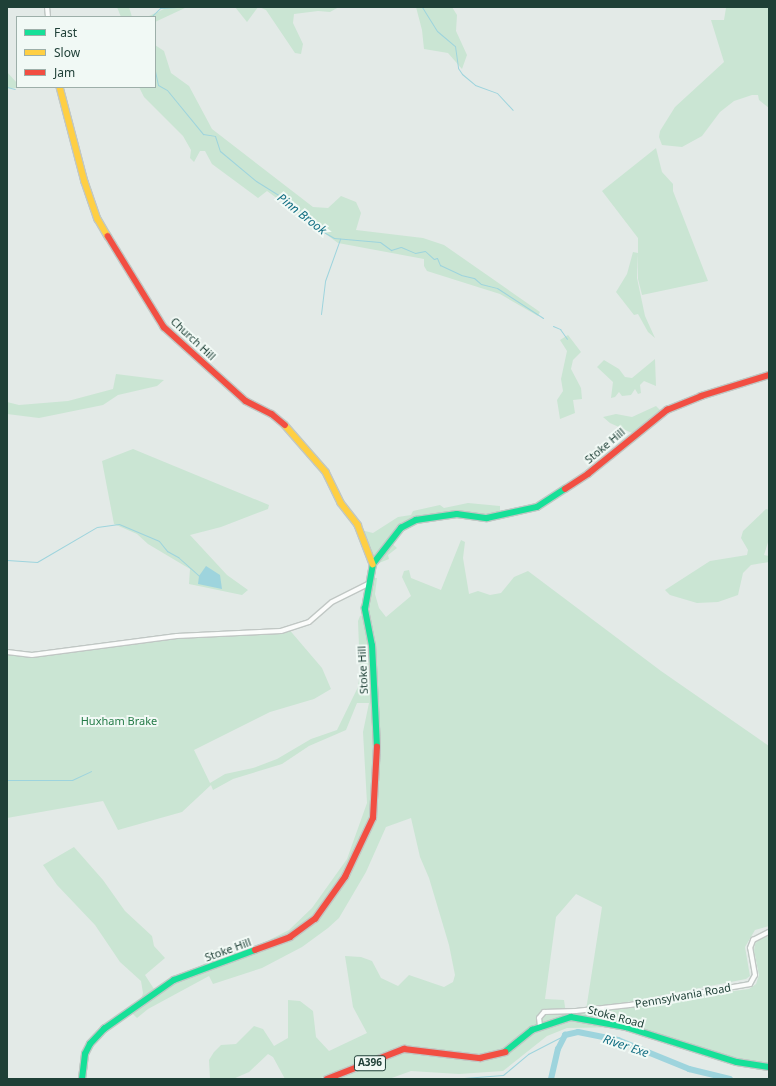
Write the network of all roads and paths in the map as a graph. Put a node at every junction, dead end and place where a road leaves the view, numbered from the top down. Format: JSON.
{"nodes":[{"id":1,"x":60,"y":88,"type":"edge"},
{"id":2,"x":769,"y":375,"type":"edge"},
{"id":3,"x":373,"y":564,"type":"junction"},
{"id":4,"x":363,"y":591,"type":"junction"},
{"id":5,"x":7,"y":652,"type":"edge"},
{"id":6,"x":769,"y":932,"type":"edge"},
{"id":7,"x":540,"y":1026,"type":"junction"},
{"id":8,"x":769,"y":1067,"type":"edge"},
{"id":9,"x":82,"y":1079,"type":"edge"},
{"id":10,"x":327,"y":1079,"type":"edge"}],
"edges":[{"from":1,"to":3,"type":"street","name":"Church Hill"},
{"from":2,"to":3,"type":"street","name":"Stoke Hill"},
{"from":3,"to":4,"type":"street","name":"Stoke Hill"},
{"from":4,"to":5,"type":"street"},
{"from":4,"to":9,"type":"street","name":"Stoke Hill"},
{"from":6,"to":7,"type":"street","name":"Pennsylvania Road"},
{"from":7,"to":8,"type":"street","name":"Stoke Road","number":"A396"},
{"from":7,"to":10,"type":"street","name":"Stoke Road","number":"A396"}]}
